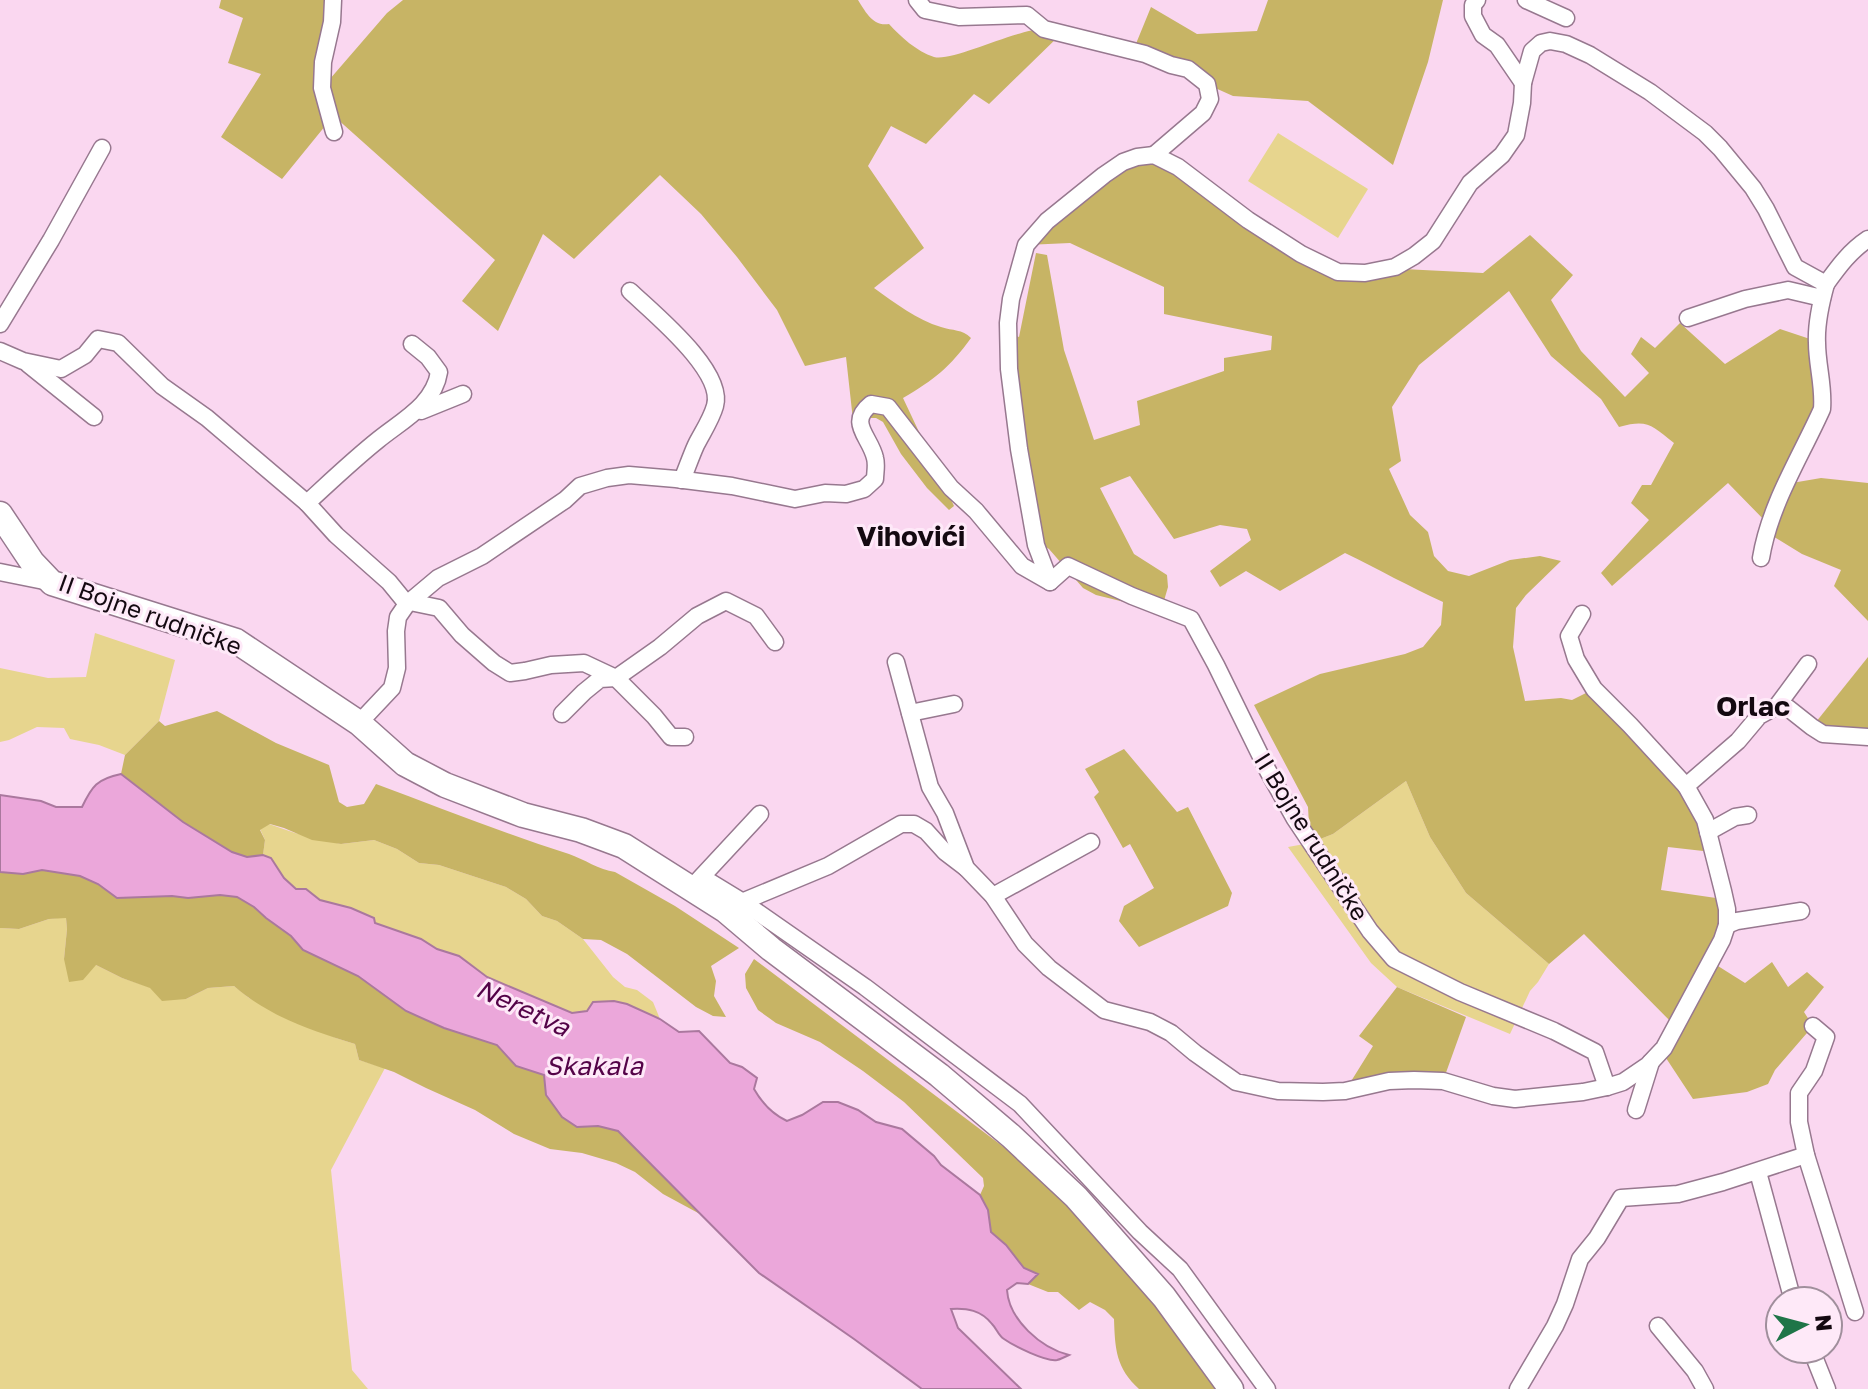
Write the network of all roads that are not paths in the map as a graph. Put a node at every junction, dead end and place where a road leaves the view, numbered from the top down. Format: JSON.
{"nodes":[{"id":1,"x":333,"y":0,"type":"edge"},
{"id":2,"x":917,"y":0,"type":"edge"},
{"id":3,"x":1477,"y":0,"type":"edge"},
{"id":4,"x":1526,"y":0,"type":"edge"},
{"id":5,"x":1566,"y":18,"type":"dead end"},
{"id":6,"x":1523,"y":83,"type":"junction"},
{"id":7,"x":334,"y":132,"type":"dead end"},
{"id":8,"x":102,"y":148,"type":"dead end"},
{"id":9,"x":1154,"y":155,"type":"junction"},
{"id":10,"x":1868,"y":239,"type":"edge"},
{"id":11,"x":630,"y":291,"type":"dead end"},
{"id":12,"x":1824,"y":291,"type":"junction"},
{"id":13,"x":1688,"y":318,"type":"dead end"},
{"id":14,"x":0,"y":324,"type":"edge"},
{"id":15,"x":412,"y":344,"type":"dead end"},
{"id":16,"x":0,"y":351,"type":"edge"},
{"id":17,"x":23,"y":361,"type":"junction"},
{"id":18,"x":463,"y":394,"type":"dead end"},
{"id":19,"x":94,"y":417,"type":"dead end"},
{"id":20,"x":410,"y":417,"type":"junction"},
{"id":21,"x":682,"y":480,"type":"junction"},
{"id":22,"x":307,"y":503,"type":"junction"},
{"id":23,"x":0,"y":514,"type":"edge"},
{"id":24,"x":1761,"y":558,"type":"dead end"},
{"id":25,"x":0,"y":572,"type":"edge"},
{"id":26,"x":1050,"y":582,"type":"junction"},
{"id":27,"x":52,"y":583,"type":"junction"},
{"id":28,"x":409,"y":603,"type":"junction"},
{"id":29,"x":1582,"y":614,"type":"dead end"},
{"id":30,"x":775,"y":642,"type":"dead end"},
{"id":31,"x":896,"y":662,"type":"dead end"},
{"id":32,"x":1808,"y":664,"type":"dead end"},
{"id":33,"x":616,"y":678,"type":"junction"},
{"id":34,"x":954,"y":704,"type":"dead end"},
{"id":35,"x":1777,"y":706,"type":"junction"},
{"id":36,"x":910,"y":713,"type":"junction"},
{"id":37,"x":562,"y":714,"type":"dead end"},
{"id":38,"x":359,"y":723,"type":"junction"},
{"id":39,"x":685,"y":737,"type":"dead end"},
{"id":40,"x":1868,"y":737,"type":"edge"},
{"id":41,"x":1686,"y":786,"type":"junction"},
{"id":42,"x":760,"y":814,"type":"dead end"},
{"id":43,"x":1748,"y":815,"type":"dead end"},
{"id":44,"x":1708,"y":832,"type":"junction"},
{"id":45,"x":1091,"y":842,"type":"dead end"},
{"id":46,"x":966,"y":868,"type":"junction"},
{"id":47,"x":696,"y":883,"type":"junction"},
{"id":48,"x":993,"y":896,"type":"junction"},
{"id":49,"x":734,"y":906,"type":"junction"},
{"id":50,"x":1801,"y":911,"type":"dead end"},
{"id":51,"x":1727,"y":925,"type":"junction"},
{"id":52,"x":1813,"y":1026,"type":"dead end"},
{"id":53,"x":1651,"y":1061,"type":"junction"},
{"id":54,"x":1607,"y":1087,"type":"junction"},
{"id":55,"x":1636,"y":1110,"type":"dead end"},
{"id":56,"x":1806,"y":1155,"type":"junction"},
{"id":57,"x":1758,"y":1172,"type":"junction"},
{"id":58,"x":1789,"y":1285,"type":"edge"},
{"id":59,"x":1855,"y":1312,"type":"dead end"},
{"id":60,"x":1217,"y":1321,"type":"junction"},
{"id":61,"x":1658,"y":1326,"type":"dead end"},
{"id":62,"x":1199,"y":1346,"type":"junction"},
{"id":63,"x":1817,"y":1365,"type":"edge"},
{"id":64,"x":1231,"y":1389,"type":"edge"},
{"id":65,"x":1267,"y":1389,"type":"edge"},
{"id":66,"x":1518,"y":1389,"type":"edge"},
{"id":67,"x":1705,"y":1389,"type":"edge"},
{"id":68,"x":1827,"y":1389,"type":"edge"}],
"edges":[{"from":1,"to":7,"type":"street"},
{"from":2,"to":9,"type":"street"},
{"from":3,"to":6,"type":"street"},
{"from":4,"to":5,"type":"street"},
{"from":6,"to":9,"type":"street"},
{"from":6,"to":12,"type":"street"},
{"from":8,"to":14,"type":"street"},
{"from":9,"to":26,"type":"street"},
{"from":10,"to":12,"type":"street"},
{"from":11,"to":21,"type":"street"},
{"from":12,"to":13,"type":"street"},
{"from":12,"to":24,"type":"street"},
{"from":15,"to":20,"type":"street"},
{"from":16,"to":17,"type":"street"},
{"from":17,"to":19,"type":"street"},
{"from":17,"to":22,"type":"street"},
{"from":18,"to":20,"type":"street"},
{"from":20,"to":22,"type":"street"},
{"from":21,"to":26,"type":"street"},
{"from":21,"to":28,"type":"street"},
{"from":22,"to":28,"type":"street"},
{"from":23,"to":27,"type":"street","name":"II Bojne rudničke"},
{"from":25,"to":27,"type":"street"},
{"from":26,"to":54,"type":"street","name":"II Bojne rudničke"},
{"from":27,"to":38,"type":"street","name":"II Bojne rudničke"},
{"from":28,"to":33,"type":"street"},
{"from":28,"to":38,"type":"street"},
{"from":29,"to":41,"type":"street"},
{"from":30,"to":33,"type":"street"},
{"from":31,"to":36,"type":"street"},
{"from":32,"to":35,"type":"street"},
{"from":33,"to":37,"type":"street"},
{"from":33,"to":39,"type":"street"},
{"from":34,"to":36,"type":"street"},
{"from":35,"to":40,"type":"street"},
{"from":35,"to":41,"type":"street"},
{"from":36,"to":46,"type":"street"},
{"from":38,"to":47,"type":"street","name":"II Bojne rudničke"},
{"from":41,"to":44,"type":"street"},
{"from":42,"to":47,"type":"street"},
{"from":43,"to":44,"type":"street"},
{"from":44,"to":51,"type":"street"},
{"from":45,"to":48,"type":"street"},
{"from":46,"to":48,"type":"street"},
{"from":46,"to":49,"type":"street"},
{"from":47,"to":49,"type":"street","name":"II Bojne rudničke"},
{"from":48,"to":54,"type":"street"},
{"from":49,"to":60,"type":"street"},
{"from":49,"to":62,"type":"street","name":"II Bojne rudničke"},
{"from":50,"to":51,"type":"street"},
{"from":51,"to":53,"type":"street"},
{"from":52,"to":56,"type":"street"},
{"from":53,"to":54,"type":"street"},
{"from":53,"to":55,"type":"street"},
{"from":56,"to":57,"type":"street"},
{"from":56,"to":59,"type":"street"},
{"from":57,"to":58,"type":"street"},
{"from":57,"to":66,"type":"street"},
{"from":60,"to":62,"type":"street"},
{"from":60,"to":65,"type":"street"},
{"from":61,"to":67,"type":"street"},
{"from":62,"to":64,"type":"street","name":"II Bojne rudničke"},
{"from":63,"to":68,"type":"street"}]}
